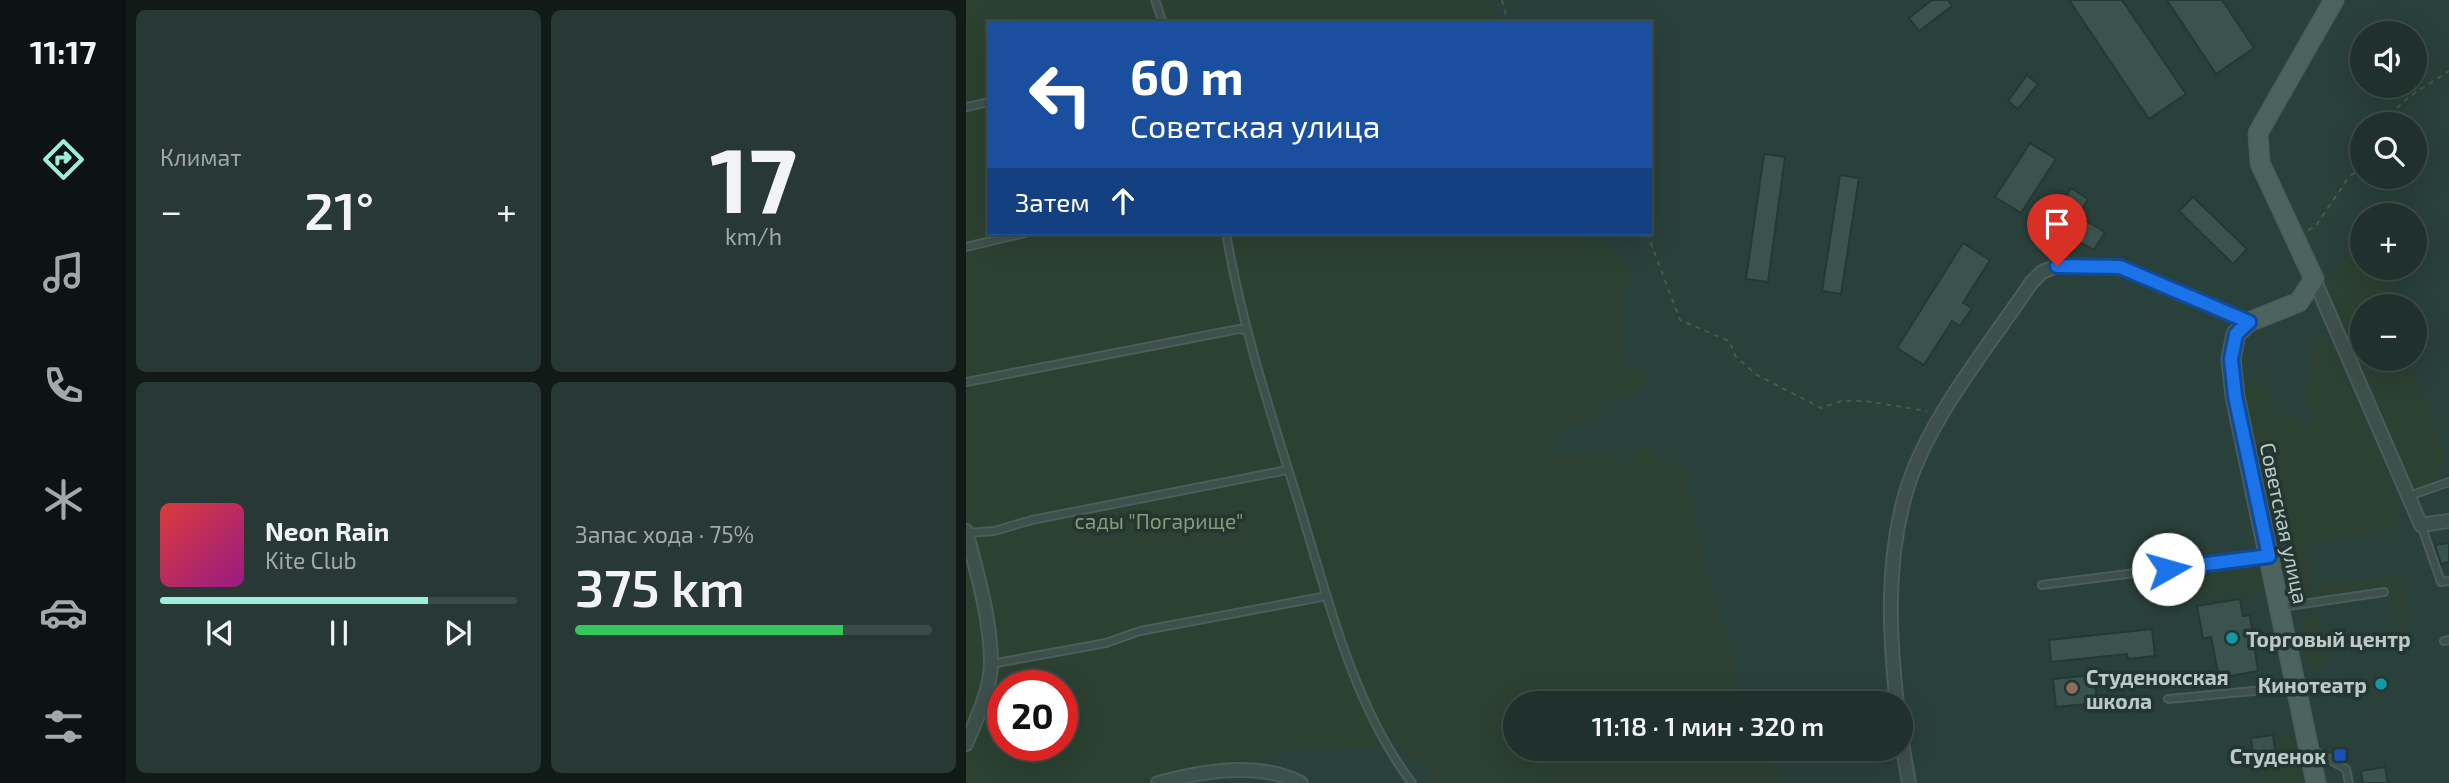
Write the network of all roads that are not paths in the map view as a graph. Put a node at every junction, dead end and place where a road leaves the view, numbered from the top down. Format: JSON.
{"nodes":[{"id":1,"x":1155,"y":0,"type":"edge"},
{"id":2,"x":2334,"y":0,"type":"edge"},
{"id":3,"x":1162,"y":21,"type":"edge"},
{"id":4,"x":987,"y":102,"type":"edge"},
{"id":5,"x":966,"y":107,"type":"edge"},
{"id":6,"x":1017,"y":235,"type":"edge"},
{"id":7,"x":1226,"y":235,"type":"edge"},
{"id":8,"x":966,"y":247,"type":"edge"},
{"id":9,"x":2314,"y":279,"type":"junction"},
{"id":10,"x":2249,"y":322,"type":"junction"},
{"id":11,"x":1247,"y":331,"type":"junction"},
{"id":12,"x":966,"y":383,"type":"edge"},
{"id":13,"x":1287,"y":470,"type":"junction"},
{"id":14,"x":2449,"y":482,"type":"edge"},
{"id":15,"x":2409,"y":496,"type":"junction"},
{"id":16,"x":2449,"y":520,"type":"edge"},
{"id":17,"x":2421,"y":525,"type":"junction"},
{"id":18,"x":966,"y":532,"type":"edge"},
{"id":19,"x":2269,"y":556,"type":"junction"},
{"id":20,"x":2449,"y":581,"type":"edge"},
{"id":21,"x":2042,"y":585,"type":"dead end"},
{"id":22,"x":2385,"y":592,"type":"dead end"},
{"id":23,"x":1327,"y":596,"type":"junction"},
{"id":24,"x":2280,"y":608,"type":"junction"},
{"id":25,"x":992,"y":664,"type":"junction"},
{"id":26,"x":2297,"y":687,"type":"junction"},
{"id":27,"x":1896,"y":691,"type":"edge"},
{"id":28,"x":2168,"y":699,"type":"dead end"},
{"id":29,"x":966,"y":744,"type":"edge"},
{"id":30,"x":2309,"y":748,"type":"junction"},
{"id":31,"x":1905,"y":761,"type":"edge"},
{"id":32,"x":1158,"y":783,"type":"edge"},
{"id":33,"x":1301,"y":783,"type":"edge"},
{"id":34,"x":1412,"y":783,"type":"edge"},
{"id":35,"x":1909,"y":783,"type":"edge"},
{"id":36,"x":2316,"y":783,"type":"edge"},
{"id":37,"x":2349,"y":783,"type":"edge"}],
"edges":[{"from":1,"to":3,"type":"lane"},
{"from":2,"to":9,"type":"street"},
{"from":4,"to":5,"type":"lane"},
{"from":6,"to":8,"type":"lane"},
{"from":7,"to":11,"type":"lane"},
{"from":9,"to":10,"type":"street"},
{"from":9,"to":15,"type":"street"},
{"from":10,"to":19,"type":"street","name":"Советская улица"},
{"from":10,"to":27,"type":"street"},
{"from":11,"to":12,"type":"lane"},
{"from":11,"to":13,"type":"lane"},
{"from":13,"to":18,"type":"lane"},
{"from":13,"to":23,"type":"lane"},
{"from":14,"to":15,"type":"lane"},
{"from":15,"to":17,"type":"street"},
{"from":16,"to":17,"type":"street"},
{"from":17,"to":20,"type":"lane"},
{"from":18,"to":25,"type":"street"},
{"from":19,"to":21,"type":"lane"},
{"from":19,"to":24,"type":"street","name":"Советская улица"},
{"from":22,"to":24,"type":"lane"},
{"from":23,"to":25,"type":"lane"},
{"from":23,"to":34,"type":"lane"},
{"from":24,"to":26,"type":"street","name":"Советская улица"},
{"from":25,"to":29,"type":"street"},
{"from":26,"to":28,"type":"lane"},
{"from":26,"to":30,"type":"street","name":"Советская улица"},
{"from":30,"to":36,"type":"street","name":"Советская улица"},
{"from":30,"to":37,"type":"lane"},
{"from":31,"to":35,"type":"street"},
{"from":32,"to":33,"type":"street"}]}
